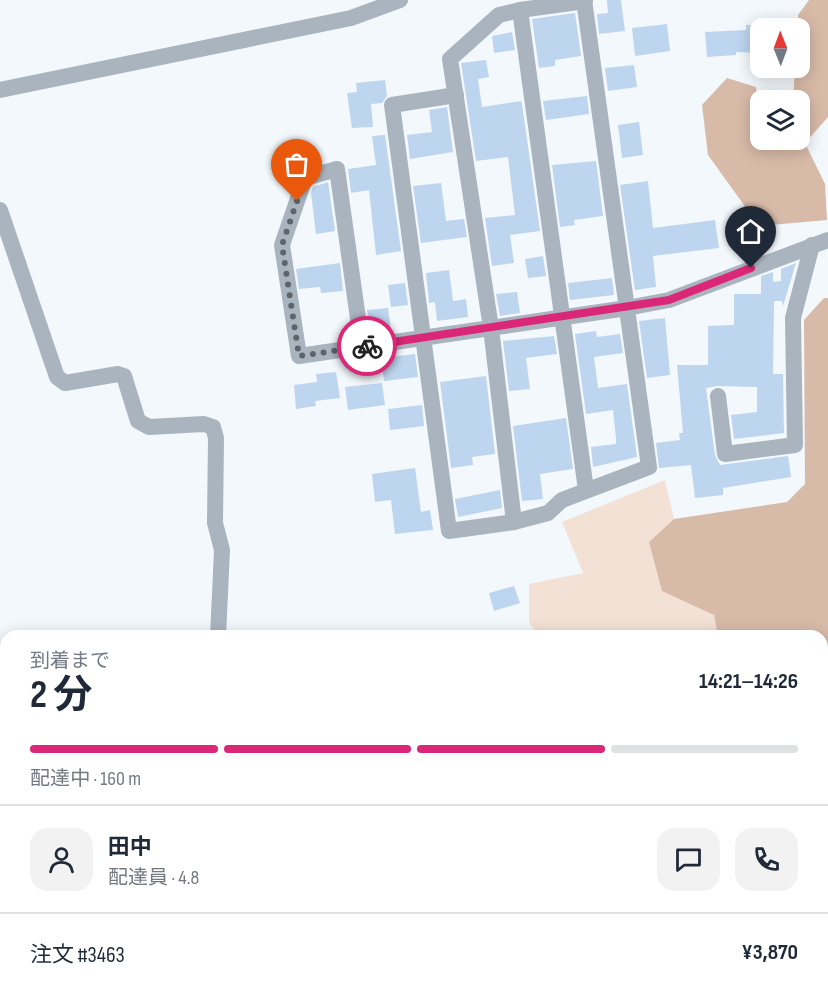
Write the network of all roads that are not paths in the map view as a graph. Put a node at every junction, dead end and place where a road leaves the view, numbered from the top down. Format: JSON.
{"nodes":[{"id":1,"x":400,"y":0,"type":"edge"},
{"id":2,"x":584,"y":0,"type":"edge"},
{"id":3,"x":520,"y":10,"type":"junction"},
{"id":4,"x":0,"y":90,"type":"edge"},
{"id":5,"x":456,"y":94,"type":"junction"},
{"id":6,"x":0,"y":210,"type":"edge"},
{"id":7,"x":820,"y":242,"type":"edge"},
{"id":8,"x":627,"y":308,"type":"junction"},
{"id":9,"x":563,"y":318,"type":"junction"},
{"id":10,"x":491,"y":328,"type":"junction"},
{"id":11,"x":425,"y":338,"type":"junction"},
{"id":12,"x":362,"y":347,"type":"junction"},
{"id":13,"x":718,"y":396,"type":"dead end"},
{"id":14,"x":586,"y":490,"type":"junction"},
{"id":15,"x":514,"y":522,"type":"junction"},
{"id":16,"x":218,"y":630,"type":"edge"}],
"edges":[{"from":1,"to":4,"type":"street"},
{"from":2,"to":3,"type":"street"},
{"from":2,"to":8,"type":"street"},
{"from":3,"to":5,"type":"street"},
{"from":3,"to":9,"type":"street"},
{"from":5,"to":10,"type":"street"},
{"from":5,"to":11,"type":"street"},
{"from":6,"to":16,"type":"street"},
{"from":7,"to":8,"type":"street"},
{"from":7,"to":13,"type":"street"},
{"from":8,"to":9,"type":"street"},
{"from":8,"to":14,"type":"street"},
{"from":9,"to":10,"type":"street"},
{"from":9,"to":14,"type":"street"},
{"from":10,"to":11,"type":"street"},
{"from":10,"to":15,"type":"street"},
{"from":11,"to":12,"type":"street"},
{"from":11,"to":15,"type":"street"},
{"from":12,"to":12,"type":"street"},
{"from":14,"to":15,"type":"street"}]}
